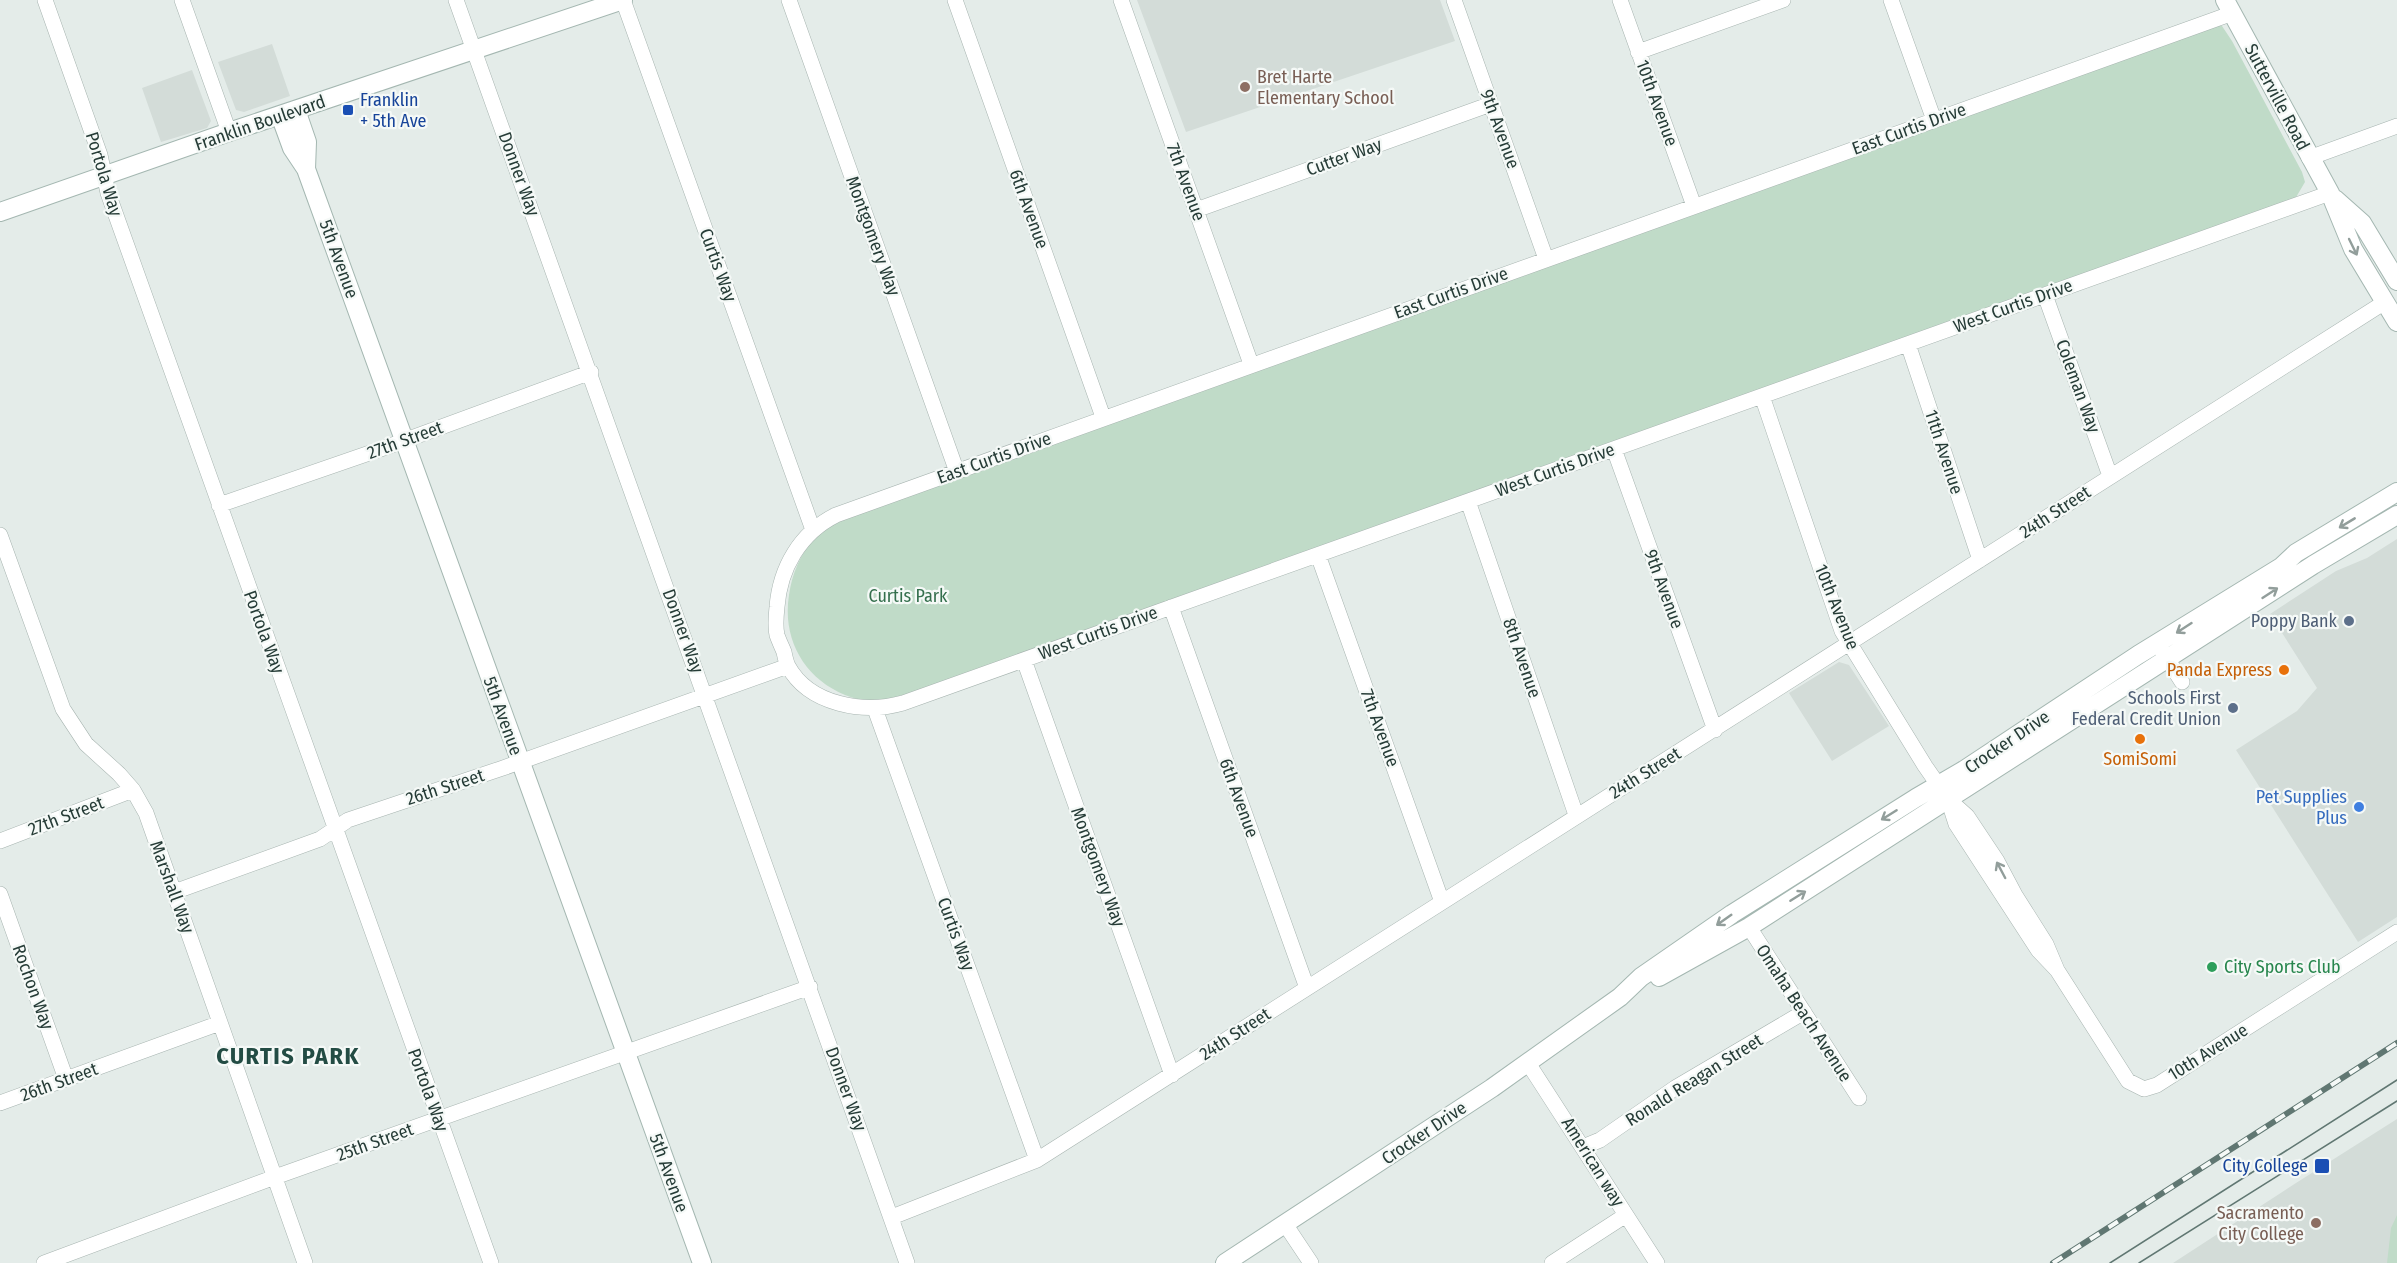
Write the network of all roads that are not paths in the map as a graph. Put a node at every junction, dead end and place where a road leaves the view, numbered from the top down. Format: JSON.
{"nodes":[{"id":1,"x":45,"y":0,"type":"edge"},
{"id":2,"x":182,"y":0,"type":"edge"},
{"id":3,"x":456,"y":0,"type":"edge"},
{"id":4,"x":623,"y":0,"type":"edge"},
{"id":5,"x":789,"y":0,"type":"edge"},
{"id":6,"x":955,"y":0,"type":"edge"},
{"id":7,"x":1121,"y":0,"type":"edge"},
{"id":8,"x":1454,"y":0,"type":"edge"},
{"id":9,"x":1620,"y":0,"type":"edge"},
{"id":10,"x":1783,"y":0,"type":"edge"},
{"id":11,"x":1891,"y":0,"type":"edge"},
{"id":12,"x":2229,"y":6,"type":"edge"},
{"id":13,"x":474,"y":50,"type":"junction"},
{"id":14,"x":1638,"y":52,"type":"junction"},
{"id":15,"x":1491,"y":104,"type":"junction"},
{"id":16,"x":288,"y":112,"type":"junction"},
{"id":17,"x":1934,"y":120,"type":"junction"},
{"id":18,"x":2397,"y":126,"type":"edge"},
{"id":19,"x":229,"y":132,"type":"junction"},
{"id":20,"x":2309,"y":158,"type":"junction"},
{"id":21,"x":104,"y":177,"type":"junction"},
{"id":22,"x":2330,"y":193,"type":"junction"},
{"id":23,"x":1694,"y":206,"type":"junction"},
{"id":24,"x":1196,"y":210,"type":"junction"},
{"id":25,"x":0,"y":212,"type":"edge"},
{"id":26,"x":1546,"y":259,"type":"junction"},
{"id":27,"x":2397,"y":281,"type":"edge"},
{"id":28,"x":2045,"y":295,"type":"junction"},
{"id":29,"x":2391,"y":303,"type":"edge"},
{"id":30,"x":2397,"y":322,"type":"edge"},
{"id":31,"x":1908,"y":344,"type":"junction"},
{"id":32,"x":1251,"y":364,"type":"junction"},
{"id":33,"x":591,"y":372,"type":"junction"},
{"id":34,"x":1762,"y":396,"type":"junction"},
{"id":35,"x":1103,"y":417,"type":"junction"},
{"id":36,"x":404,"y":441,"type":"junction"},
{"id":37,"x":1614,"y":449,"type":"junction"},
{"id":38,"x":957,"y":472,"type":"junction"},
{"id":39,"x":2110,"y":476,"type":"junction"},
{"id":40,"x":2397,"y":492,"type":"edge"},
{"id":41,"x":1468,"y":501,"type":"junction"},
{"id":42,"x":219,"y":505,"type":"junction"},
{"id":43,"x":2397,"y":515,"type":"edge"},
{"id":44,"x":813,"y":530,"type":"junction"},
{"id":45,"x":0,"y":535,"type":"edge"},
{"id":46,"x":1318,"y":555,"type":"junction"},
{"id":47,"x":1980,"y":560,"type":"junction"},
{"id":48,"x":1171,"y":607,"type":"junction"},
{"id":49,"x":1849,"y":644,"type":"junction"},
{"id":50,"x":2163,"y":652,"type":"junction"},
{"id":51,"x":1024,"y":660,"type":"junction"},
{"id":52,"x":788,"y":666,"type":"junction"},
{"id":53,"x":2182,"y":682,"type":"dead end"},
{"id":54,"x":706,"y":694,"type":"junction"},
{"id":55,"x":875,"y":709,"type":"junction"},
{"id":56,"x":1714,"y":730,"type":"junction"},
{"id":57,"x":520,"y":762,"type":"junction"},
{"id":58,"x":133,"y":790,"type":"junction"},
{"id":59,"x":1943,"y":792,"type":"junction"},
{"id":60,"x":1576,"y":815,"type":"junction"},
{"id":61,"x":335,"y":829,"type":"junction"},
{"id":62,"x":0,"y":841,"type":"edge"},
{"id":63,"x":174,"y":892,"type":"junction"},
{"id":64,"x":0,"y":894,"type":"edge"},
{"id":65,"x":1442,"y":902,"type":"junction"},
{"id":66,"x":1749,"y":927,"type":"junction"},
{"id":67,"x":2397,"y":932,"type":"edge"},
{"id":68,"x":810,"y":987,"type":"junction"},
{"id":69,"x":1306,"y":988,"type":"junction"},
{"id":70,"x":1620,"y":997,"type":"junction"},
{"id":71,"x":1804,"y":1012,"type":"junction"},
{"id":72,"x":220,"y":1023,"type":"junction"},
{"id":73,"x":626,"y":1052,"type":"junction"},
{"id":74,"x":1528,"y":1063,"type":"junction"},
{"id":75,"x":1172,"y":1075,"type":"junction"},
{"id":76,"x":66,"y":1079,"type":"junction"},
{"id":77,"x":1859,"y":1098,"type":"dead end"},
{"id":78,"x":0,"y":1103,"type":"edge"},
{"id":79,"x":438,"y":1119,"type":"junction"},
{"id":80,"x":1583,"y":1146,"type":"junction"},
{"id":81,"x":1037,"y":1160,"type":"junction"},
{"id":82,"x":275,"y":1177,"type":"junction"},
{"id":83,"x":1626,"y":1215,"type":"junction"},
{"id":84,"x":892,"y":1216,"type":"junction"},
{"id":85,"x":1286,"y":1224,"type":"junction"},
{"id":86,"x":44,"y":1263,"type":"edge"},
{"id":87,"x":305,"y":1263,"type":"edge"},
{"id":88,"x":491,"y":1263,"type":"edge"},
{"id":89,"x":702,"y":1263,"type":"edge"},
{"id":90,"x":907,"y":1263,"type":"edge"},
{"id":91,"x":1225,"y":1263,"type":"edge"},
{"id":92,"x":1311,"y":1263,"type":"edge"},
{"id":93,"x":1552,"y":1263,"type":"edge"},
{"id":94,"x":1657,"y":1263,"type":"edge"}],
"edges":[{"from":1,"to":21,"type":"street","name":"Portola Way"},
{"from":2,"to":19,"type":"street"},
{"from":3,"to":13,"type":"street","name":"Donner Way"},
{"from":4,"to":13,"type":"street","name":"Franklin Boulevard"},
{"from":4,"to":44,"type":"street","name":"Curtis Way"},
{"from":5,"to":38,"type":"street","name":"Montgomery Way"},
{"from":6,"to":35,"type":"street","name":"6th Avenue"},
{"from":7,"to":24,"type":"street","name":"7th Avenue"},
{"from":8,"to":15,"type":"street","name":"9th Avenue"},
{"from":9,"to":14,"type":"street","name":"10th Avenue"},
{"from":10,"to":14,"type":"street"},
{"from":11,"to":17,"type":"street"},
{"from":12,"to":17,"type":"street","name":"East Curtis Drive"},
{"from":12,"to":20,"type":"street","name":"Sutterville Road"},
{"from":13,"to":16,"type":"street","name":"Franklin Boulevard"},
{"from":13,"to":33,"type":"street","name":"Donner Way"},
{"from":14,"to":23,"type":"street","name":"10th Avenue"},
{"from":15,"to":24,"type":"street","name":"Cutter Way"},
{"from":15,"to":26,"type":"street","name":"9th Avenue"},
{"from":16,"to":19,"type":"street","name":"Franklin Boulevard"},
{"from":16,"to":36,"type":"street","name":"5th Avenue"},
{"from":17,"to":23,"type":"street","name":"East Curtis Drive"},
{"from":18,"to":20,"type":"street"},
{"from":19,"to":21,"type":"street","name":"Franklin Boulevard"},
{"from":20,"to":22,"type":"street","name":"Sutterville Road"},
{"from":21,"to":25,"type":"street","name":"Franklin Boulevard"},
{"from":21,"to":42,"type":"street","name":"Portola Way"},
{"from":22,"to":27,"type":"street","name":"Sutterville Road"},
{"from":22,"to":28,"type":"street","name":"West Curtis Drive"},
{"from":22,"to":29,"type":"street","name":"Sutterville Road","one_way":true},
{"from":23,"to":26,"type":"street","name":"East Curtis Drive"},
{"from":24,"to":32,"type":"street","name":"7th Avenue"},
{"from":26,"to":32,"type":"street","name":"East Curtis Drive"},
{"from":28,"to":31,"type":"street","name":"West Curtis Drive"},
{"from":28,"to":39,"type":"street","name":"Coleman Way"},
{"from":29,"to":30,"type":"street","name":"Sutterville Road"},
{"from":29,"to":39,"type":"street","name":"24th Street"},
{"from":31,"to":34,"type":"street","name":"West Curtis Drive"},
{"from":31,"to":47,"type":"street","name":"11th Avenue"},
{"from":32,"to":35,"type":"street","name":"East Curtis Drive"},
{"from":33,"to":36,"type":"street","name":"27th Street"},
{"from":33,"to":54,"type":"street","name":"Donner Way"},
{"from":34,"to":37,"type":"street","name":"West Curtis Drive"},
{"from":34,"to":49,"type":"street","name":"10th Avenue"},
{"from":35,"to":38,"type":"street","name":"East Curtis Drive"},
{"from":36,"to":42,"type":"street","name":"27th Street"},
{"from":36,"to":57,"type":"street","name":"5th Avenue"},
{"from":37,"to":41,"type":"street","name":"West Curtis Drive"},
{"from":37,"to":56,"type":"street","name":"9th Avenue"},
{"from":38,"to":44,"type":"street","name":"East Curtis Drive"},
{"from":39,"to":47,"type":"street","name":"24th Street"},
{"from":40,"to":50,"type":"street","name":"Crocker Drive","one_way":true},
{"from":41,"to":46,"type":"street","name":"West Curtis Drive"},
{"from":41,"to":60,"type":"street","name":"8th Avenue"},
{"from":42,"to":61,"type":"street","name":"Portola Way"},
{"from":50,"to":43,"type":"street","name":"Crocker Drive","one_way":true},
{"from":44,"to":52,"type":"street","name":"East Curtis Drive"},
{"from":45,"to":58,"type":"street","name":"Marshall Way"},
{"from":46,"to":48,"type":"street","name":"West Curtis Drive"},
{"from":46,"to":65,"type":"street","name":"7th Avenue"},
{"from":47,"to":49,"type":"street","name":"24th Street"},
{"from":48,"to":51,"type":"street","name":"West Curtis Drive"},
{"from":48,"to":69,"type":"street","name":"6th Avenue"},
{"from":49,"to":56,"type":"street","name":"24th Street"},
{"from":49,"to":59,"type":"street","name":"10th Avenue"},
{"from":50,"to":53,"type":"street"},
{"from":50,"to":59,"type":"street","name":"Crocker Drive"},
{"from":51,"to":55,"type":"street","name":"West Curtis Drive"},
{"from":51,"to":75,"type":"street","name":"Montgomery Way"},
{"from":52,"to":54,"type":"street","name":"26th Street"},
{"from":52,"to":55,"type":"street","name":"West Curtis Drive"},
{"from":54,"to":57,"type":"street","name":"26th Street"},
{"from":54,"to":68,"type":"street","name":"Donner Way"},
{"from":55,"to":81,"type":"street","name":"Curtis Way"},
{"from":56,"to":60,"type":"street","name":"24th Street"},
{"from":57,"to":61,"type":"street","name":"26th Street"},
{"from":57,"to":73,"type":"street","name":"5th Avenue"},
{"from":58,"to":62,"type":"street","name":"27th Street"},
{"from":58,"to":63,"type":"street","name":"Marshall Way"},
{"from":66,"to":59,"type":"street","name":"Crocker Drive","one_way":true},
{"from":59,"to":67,"type":"street","name":"10th Avenue"},
{"from":59,"to":70,"type":"street","name":"Crocker Drive","one_way":true},
{"from":60,"to":65,"type":"street","name":"24th Street"},
{"from":61,"to":63,"type":"street","name":"26th Street"},
{"from":61,"to":79,"type":"street","name":"Portola Way"},
{"from":63,"to":72,"type":"street","name":"Marshall Way"},
{"from":64,"to":76,"type":"street","name":"Rochon Way"},
{"from":65,"to":69,"type":"street","name":"24th Street"},
{"from":66,"to":70,"type":"street","name":"Crocker Drive"},
{"from":66,"to":71,"type":"street","name":"Omaha Beach Avenue"},
{"from":68,"to":73,"type":"street","name":"25th Street"},
{"from":68,"to":84,"type":"street","name":"Donner Way"},
{"from":69,"to":75,"type":"street","name":"24th Street"},
{"from":70,"to":74,"type":"street","name":"Crocker Drive"},
{"from":71,"to":77,"type":"street","name":"Omaha Beach Avenue"},
{"from":71,"to":80,"type":"street","name":"Ronald Reagan Street"},
{"from":72,"to":76,"type":"street","name":"26th Street"},
{"from":72,"to":82,"type":"street","name":"Marshall Way"},
{"from":73,"to":79,"type":"street","name":"25th Street"},
{"from":73,"to":89,"type":"street","name":"5th Avenue"},
{"from":74,"to":80,"type":"street","name":"American way"},
{"from":74,"to":85,"type":"street","name":"Crocker Drive"},
{"from":75,"to":81,"type":"street","name":"24th Street"},
{"from":76,"to":78,"type":"street","name":"26th Street"},
{"from":79,"to":82,"type":"street","name":"25th Street"},
{"from":79,"to":88,"type":"street","name":"Portola Way"},
{"from":80,"to":83,"type":"street","name":"American way"},
{"from":81,"to":84,"type":"street","name":"24th Street"},
{"from":82,"to":86,"type":"street","name":"25th Street"},
{"from":82,"to":87,"type":"street","name":"Marshall Way"},
{"from":83,"to":93,"type":"street"},
{"from":83,"to":94,"type":"street","name":"American way"},
{"from":84,"to":90,"type":"street","name":"Donner Way"},
{"from":85,"to":91,"type":"street","name":"Crocker Drive"},
{"from":85,"to":92,"type":"street"}]}
